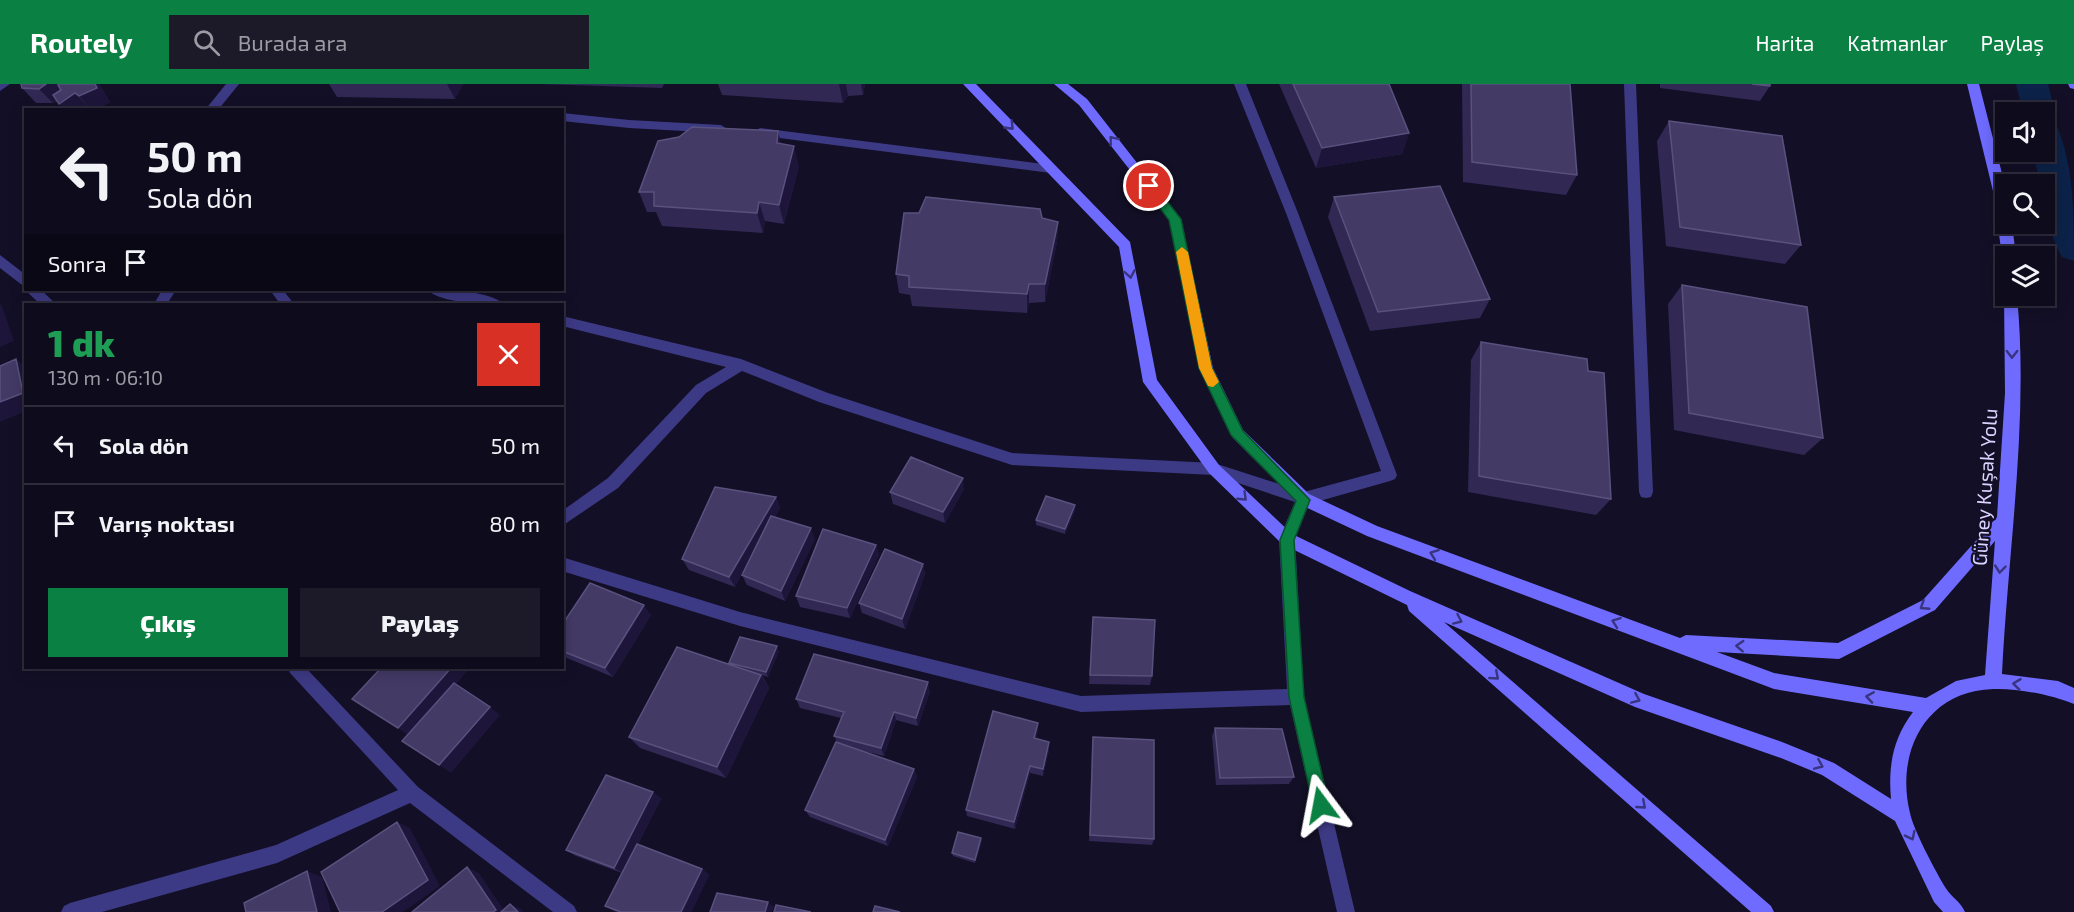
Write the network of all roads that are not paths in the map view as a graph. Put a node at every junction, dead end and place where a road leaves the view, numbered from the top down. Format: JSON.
{"nodes":[{"id":1,"x":4,"y":84,"type":"edge"},
{"id":2,"x":232,"y":84,"type":"edge"},
{"id":3,"x":969,"y":84,"type":"edge"},
{"id":4,"x":1060,"y":84,"type":"edge"},
{"id":5,"x":1240,"y":84,"type":"edge"},
{"id":6,"x":1630,"y":84,"type":"edge"},
{"id":7,"x":1972,"y":84,"type":"edge"},
{"id":8,"x":0,"y":87,"type":"edge"},
{"id":9,"x":213,"y":108,"type":"edge"},
{"id":10,"x":564,"y":117,"type":"edge"},
{"id":11,"x":1051,"y":169,"type":"junction"},
{"id":12,"x":2008,"y":246,"type":"edge"},
{"id":13,"x":0,"y":260,"type":"edge"},
{"id":14,"x":24,"y":281,"type":"edge"},
{"id":15,"x":33,"y":291,"type":"edge"},
{"id":16,"x":277,"y":291,"type":"edge"},
{"id":17,"x":439,"y":291,"type":"edge"},
{"id":18,"x":48,"y":303,"type":"edge"},
{"id":19,"x":287,"y":303,"type":"edge"},
{"id":20,"x":492,"y":303,"type":"edge"},
{"id":21,"x":2011,"y":306,"type":"edge"},
{"id":22,"x":564,"y":321,"type":"edge"},
{"id":23,"x":741,"y":365,"type":"junction"},
{"id":24,"x":1214,"y":468,"type":"junction"},
{"id":25,"x":1646,"y":492,"type":"dead end"},
{"id":26,"x":1304,"y":500,"type":"junction"},
{"id":27,"x":2006,"y":518,"type":"junction"},
{"id":28,"x":564,"y":519,"type":"edge"},
{"id":29,"x":1287,"y":540,"type":"junction"},
{"id":30,"x":564,"y":565,"type":"edge"},
{"id":31,"x":1404,"y":596,"type":"junction"},
{"id":32,"x":1671,"y":642,"type":"junction"},
{"id":33,"x":297,"y":669,"type":"edge"},
{"id":34,"x":1993,"y":681,"type":"junction"},
{"id":35,"x":2074,"y":696,"type":"edge"},
{"id":36,"x":1296,"y":697,"type":"junction"},
{"id":37,"x":1927,"y":706,"type":"junction"},
{"id":38,"x":412,"y":794,"type":"junction"},
{"id":39,"x":1901,"y":815,"type":"junction"},
{"id":40,"x":70,"y":912,"type":"edge"},
{"id":41,"x":568,"y":912,"type":"edge"},
{"id":42,"x":1346,"y":912,"type":"edge"},
{"id":43,"x":1765,"y":912,"type":"edge"},
{"id":44,"x":1956,"y":912,"type":"edge"}],
"edges":[{"from":1,"to":8,"type":"street"},
{"from":2,"to":9,"type":"street"},
{"from":3,"to":11,"type":"main road","one_way":true},
{"from":26,"to":4,"type":"main road","one_way":true},
{"from":5,"to":26,"type":"street"},
{"from":6,"to":25,"type":"street"},
{"from":7,"to":12,"type":"main road"},
{"from":10,"to":11,"type":"street"},
{"from":11,"to":24,"type":"main road","one_way":true},
{"from":13,"to":14,"type":"street"},
{"from":15,"to":18,"type":"street"},
{"from":16,"to":19,"type":"street"},
{"from":17,"to":20,"type":"street"},
{"from":21,"to":27,"type":"main road","name":"Güney Kuşak Yolu","one_way":true},
{"from":22,"to":23,"type":"street"},
{"from":23,"to":24,"type":"street"},
{"from":23,"to":28,"type":"street"},
{"from":24,"to":26,"type":"street"},
{"from":24,"to":29,"type":"main road","one_way":true},
{"from":26,"to":29,"type":"street"},
{"from":32,"to":26,"type":"main road","one_way":true},
{"from":27,"to":32,"type":"main road","one_way":true},
{"from":27,"to":34,"type":"main road","name":"Güney Kuşak Yolu","one_way":true},
{"from":29,"to":31,"type":"main road"},
{"from":29,"to":36,"type":"street"},
{"from":30,"to":36,"type":"street"},
{"from":31,"to":39,"type":"main road","one_way":true},
{"from":31,"to":43,"type":"main road","one_way":true},
{"from":37,"to":32,"type":"main road","one_way":true},
{"from":33,"to":38,"type":"street"},
{"from":35,"to":34,"type":"main road","one_way":true},
{"from":34,"to":37,"type":"main road"},
{"from":36,"to":42,"type":"street"},
{"from":37,"to":39,"type":"main road"},
{"from":38,"to":40,"type":"street"},
{"from":38,"to":41,"type":"street"},
{"from":39,"to":44,"type":"main road","one_way":true}]}
